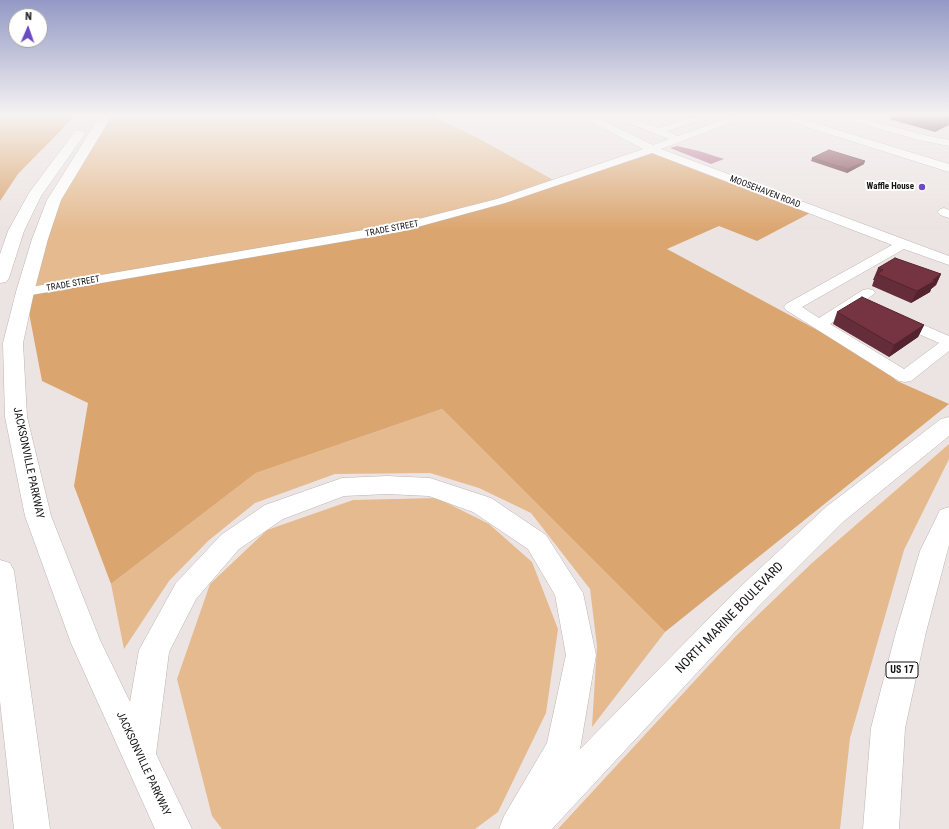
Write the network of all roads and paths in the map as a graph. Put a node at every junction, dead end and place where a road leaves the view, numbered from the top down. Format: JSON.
{"nodes":[{"id":1,"x":70,"y":153,"type":"edge"},
{"id":2,"x":81,"y":153,"type":"edge"},
{"id":3,"x":641,"y":153,"type":"edge"},
{"id":4,"x":662,"y":153,"type":"edge"},
{"id":5,"x":900,"y":153,"type":"edge"},
{"id":6,"x":932,"y":153,"type":"edge"},
{"id":7,"x":949,"y":158,"type":"edge"},
{"id":8,"x":949,"y":168,"type":"edge"},
{"id":9,"x":903,"y":244,"type":"junction"},
{"id":10,"x":949,"y":261,"type":"edge"},
{"id":11,"x":0,"y":278,"type":"edge"},
{"id":12,"x":25,"y":292,"type":"junction"},
{"id":13,"x":820,"y":324,"type":"junction"},
{"id":14,"x":949,"y":342,"type":"edge"},
{"id":15,"x":949,"y":424,"type":"edge"},
{"id":16,"x":949,"y":517,"type":"edge"},
{"id":17,"x":0,"y":571,"type":"edge"},
{"id":18,"x":139,"y":755,"type":"junction"},
{"id":19,"x":32,"y":829,"type":"edge"},
{"id":20,"x":174,"y":829,"type":"edge"},
{"id":21,"x":517,"y":829,"type":"edge"},
{"id":22,"x":527,"y":829,"type":"edge"},
{"id":23,"x":881,"y":829,"type":"edge"}],
"edges":[{"from":1,"to":11,"type":"main road","name":"JACKSONVILLE PARKWAY"},
{"from":2,"to":12,"type":"main road","name":"JACKSONVILLE PARKWAY"},
{"from":3,"to":12,"type":"street","name":"TRADE STREET"},
{"from":4,"to":9,"type":"street","name":"MOOSEHAVEN ROAD"},
{"from":5,"to":8,"type":"main road"},
{"from":6,"to":7,"type":"main road"},
{"from":9,"to":10,"type":"street","name":"MOOSEHAVEN ROAD"},
{"from":9,"to":13,"type":"street"},
{"from":12,"to":18,"type":"main road","name":"JACKSONVILLE PARKWAY"},
{"from":13,"to":14,"type":"street"},
{"from":13,"to":14,"type":"street"},
{"from":15,"to":22,"type":"main road","name":"NORTH MARINE BOULEVARD"},
{"from":16,"to":23,"type":"main road","number":"US 17"},
{"from":17,"to":19,"type":"main road"},
{"from":18,"to":20,"type":"main road","name":"JACKSONVILLE PARKWAY"},
{"from":18,"to":21,"type":"main road"}]}
